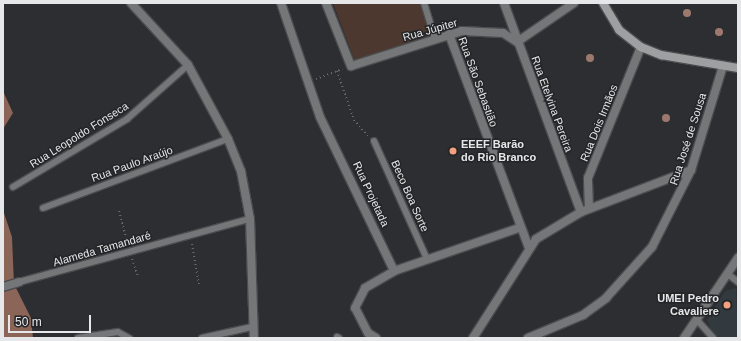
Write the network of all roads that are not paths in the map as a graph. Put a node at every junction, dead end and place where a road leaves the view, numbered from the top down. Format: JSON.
{"nodes":[{"id":1,"x":131,"y":3,"type":"edge"},
{"id":2,"x":281,"y":3,"type":"edge"},
{"id":3,"x":326,"y":3,"type":"edge"},
{"id":4,"x":424,"y":3,"type":"edge"},
{"id":5,"x":504,"y":3,"type":"edge"},
{"id":6,"x":574,"y":3,"type":"edge"},
{"id":7,"x":603,"y":3,"type":"edge"},
{"id":8,"x":449,"y":34,"type":"junction"},
{"id":9,"x":435,"y":39,"type":"junction"},
{"id":10,"x":517,"y":42,"type":"junction"},
{"id":11,"x":642,"y":47,"type":"junction"},
{"id":12,"x":188,"y":65,"type":"junction"},
{"id":13,"x":723,"y":66,"type":"junction"},
{"id":14,"x":738,"y":68,"type":"edge"},
{"id":15,"x":228,"y":139,"type":"junction"},
{"id":16,"x":374,"y":141,"type":"road end"},
{"id":17,"x":691,"y":170,"type":"junction"},
{"id":18,"x":13,"y":187,"type":"dead end"},
{"id":19,"x":43,"y":208,"type":"dead end"},
{"id":20,"x":589,"y":209,"type":"junction"},
{"id":21,"x":581,"y":212,"type":"junction"},
{"id":22,"x":250,"y":219,"type":"junction"},
{"id":23,"x":519,"y":228,"type":"junction"},
{"id":24,"x":529,"y":248,"type":"junction"},
{"id":25,"x":738,"y":258,"type":"edge"},
{"id":26,"x":427,"y":259,"type":"junction"},
{"id":27,"x":394,"y":271,"type":"junction"},
{"id":28,"x":728,"y":274,"type":"junction"},
{"id":29,"x":19,"y":282,"type":"joint"},
{"id":30,"x":738,"y":282,"type":"edge"},
{"id":31,"x":3,"y":287,"type":"edge"},
{"id":32,"x":697,"y":320,"type":"junction"},
{"id":33,"x":252,"y":327,"type":"junction"},
{"id":34,"x":78,"y":338,"type":"edge"},
{"id":35,"x":129,"y":338,"type":"edge"},
{"id":36,"x":202,"y":338,"type":"edge"},
{"id":37,"x":254,"y":338,"type":"edge"},
{"id":38,"x":376,"y":338,"type":"edge"},
{"id":39,"x":473,"y":338,"type":"edge"},
{"id":40,"x":528,"y":338,"type":"edge"},
{"id":41,"x":684,"y":338,"type":"edge"},
{"id":42,"x":713,"y":338,"type":"edge"}],
"edges":[{"from":1,"to":12,"type":"street"},
{"from":2,"to":27,"type":"street","name":"Rua Projetada"},
{"from":3,"to":9,"type":"street","name":"Rua Júpiter"},
{"from":4,"to":9,"type":"lane"},
{"from":5,"to":10,"type":"street","name":"Rua Etelvina Pereira"},
{"from":6,"to":10,"type":"street"},
{"from":7,"to":11,"type":"street"},
{"from":8,"to":9,"type":"street","name":"Rua Júpiter"},
{"from":8,"to":10,"type":"street","name":"Rua Júpiter"},
{"from":8,"to":23,"type":"street","name":"Rua São Sebastião"},
{"from":10,"to":21,"type":"street","name":"Rua Etelvina Pereira"},
{"from":11,"to":13,"type":"street"},
{"from":11,"to":20,"type":"street","name":"Rua Dois Irmãos"},
{"from":12,"to":15,"type":"street"},
{"from":12,"to":18,"type":"lane","name":"Rua Leopoldo Fonseca"},
{"from":13,"to":14,"type":"street"},
{"from":13,"to":17,"type":"street","name":"Rua José de Sousa"},
{"from":15,"to":19,"type":"lane","name":"Rua Paulo Araújo"},
{"from":15,"to":22,"type":"street"},
{"from":16,"to":26,"type":"lane","name":"Beco Boa Sorte"},
{"from":17,"to":20,"type":"street"},
{"from":17,"to":40,"type":"street","name":"Rua José de Sousa"},
{"from":20,"to":21,"type":"street"},
{"from":21,"to":24,"type":"street"},
{"from":22,"to":29,"type":"lane","name":"Alameda Tamandaré"},
{"from":22,"to":33,"type":"street"},
{"from":23,"to":24,"type":"street","name":"Rua São Sebastião"},
{"from":23,"to":26,"type":"street"},
{"from":24,"to":39,"type":"street"},
{"from":25,"to":28,"type":"street"},
{"from":26,"to":27,"type":"street"},
{"from":27,"to":38,"type":"street"},
{"from":28,"to":30,"type":"lane"},
{"from":28,"to":32,"type":"street"},
{"from":29,"to":31,"type":"street"},
{"from":32,"to":41,"type":"street"},
{"from":32,"to":42,"type":"lane"},
{"from":33,"to":36,"type":"lane"},
{"from":33,"to":37,"type":"street"},
{"from":34,"to":35,"type":"lane"}]}
